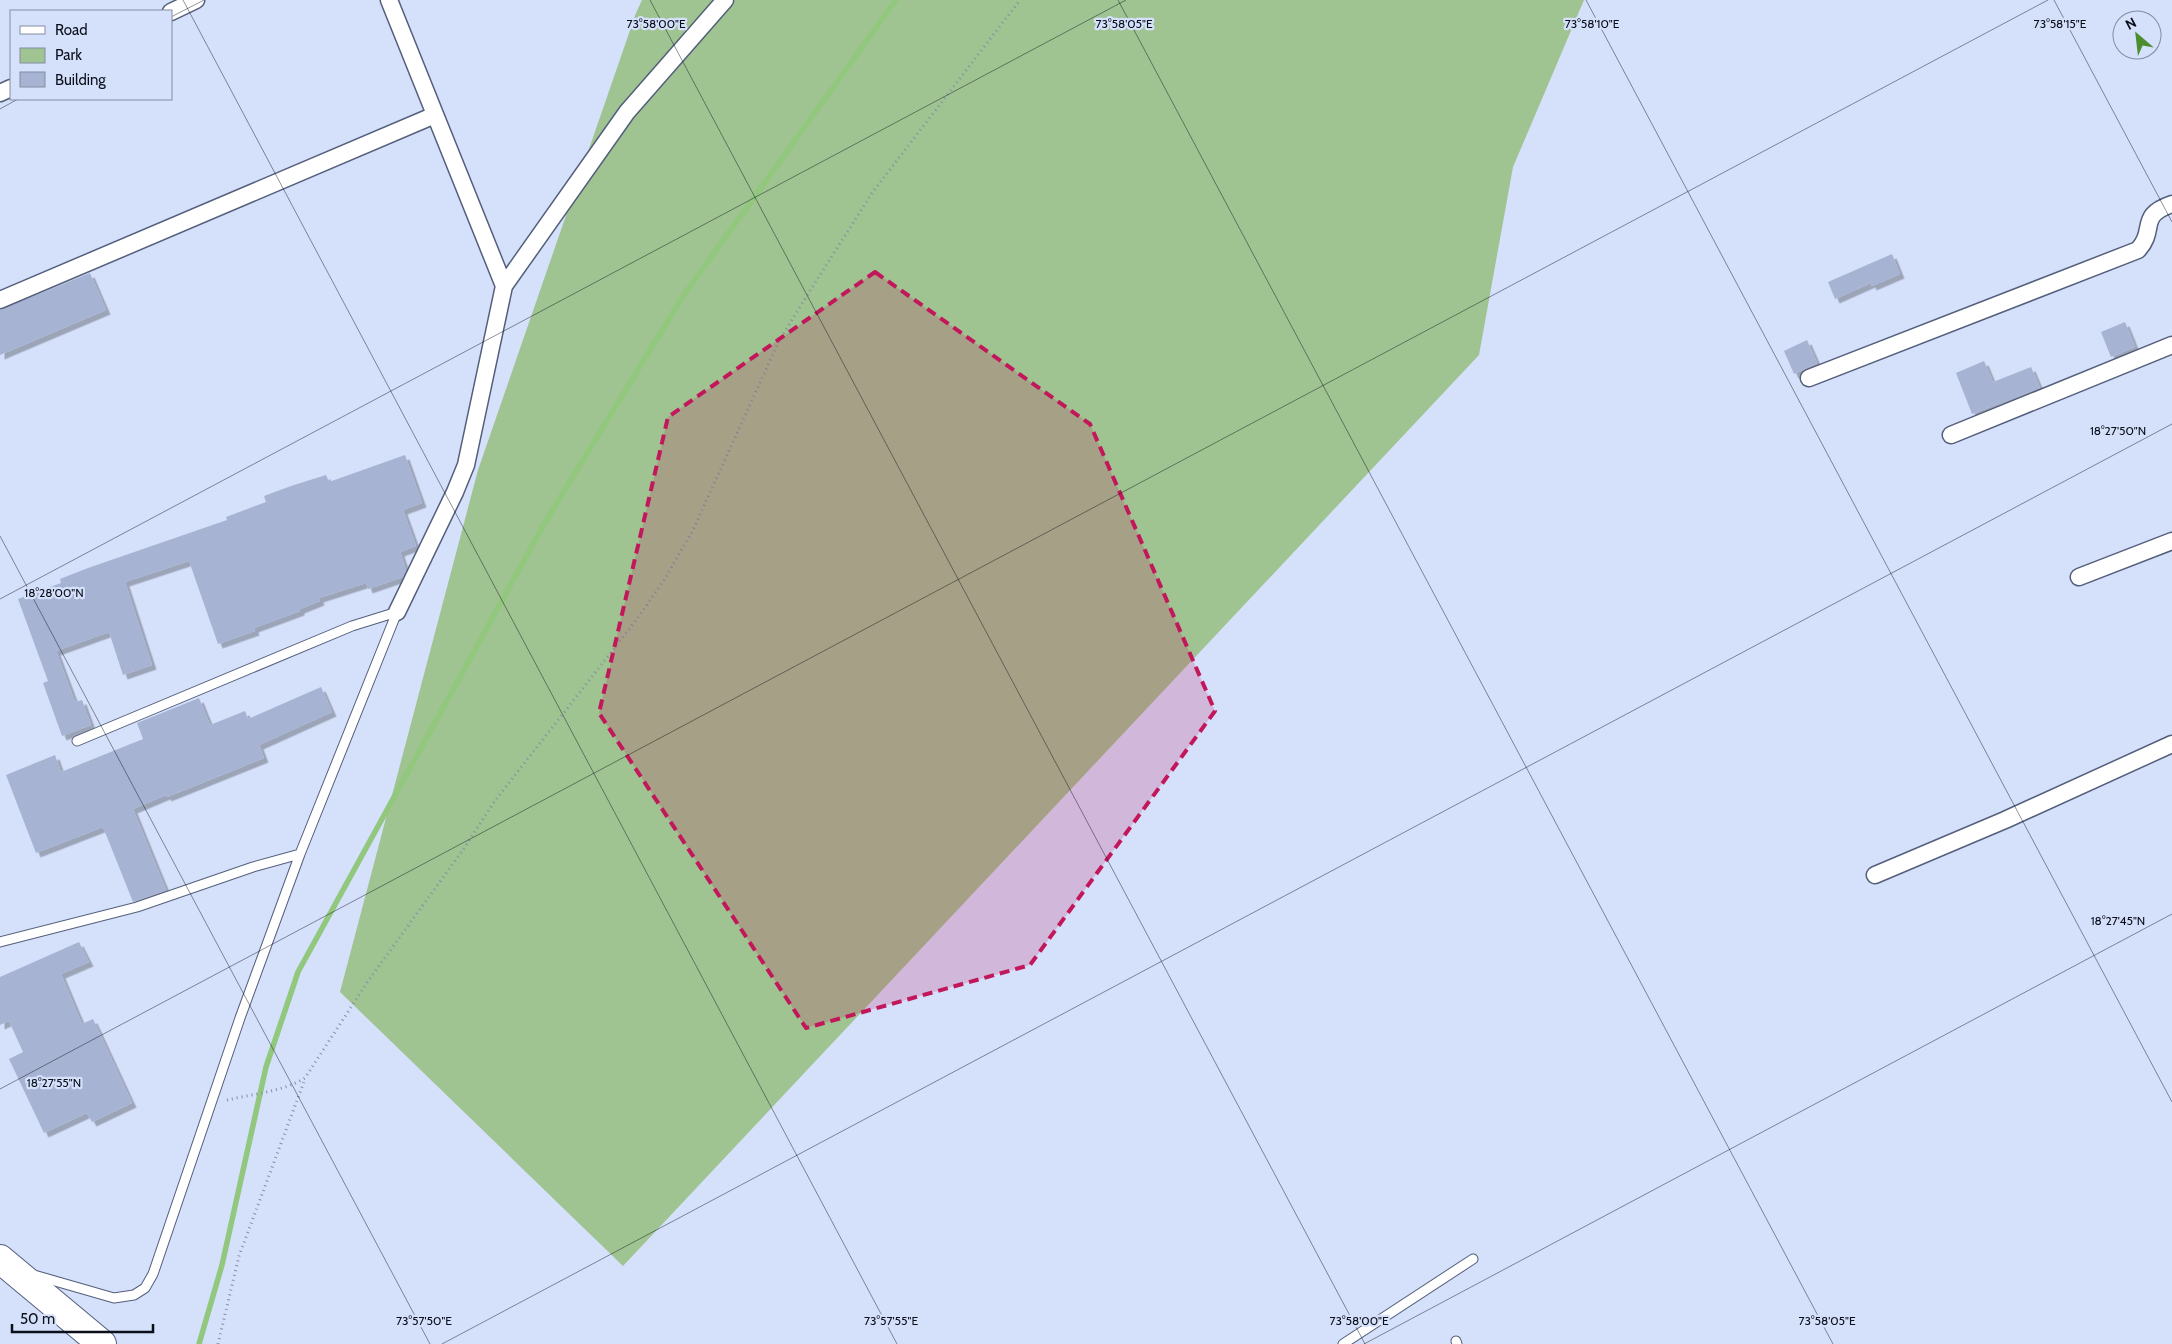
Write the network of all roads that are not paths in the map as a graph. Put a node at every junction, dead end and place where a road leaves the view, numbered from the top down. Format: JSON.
{"nodes":[{"id":1,"x":196,"y":0,"type":"edge"},
{"id":2,"x":725,"y":0,"type":"edge"},
{"id":3,"x":394,"y":2,"type":"edge"},
{"id":4,"x":172,"y":12,"type":"edge"},
{"id":5,"x":435,"y":115,"type":"junction"},
{"id":6,"x":2172,"y":204,"type":"edge"},
{"id":7,"x":504,"y":286,"type":"junction"},
{"id":8,"x":0,"y":300,"type":"edge"},
{"id":9,"x":2172,"y":345,"type":"edge"},
{"id":10,"x":1809,"y":378,"type":"dead end"},
{"id":11,"x":1951,"y":435,"type":"dead end"},
{"id":12,"x":2172,"y":541,"type":"edge"},
{"id":13,"x":2079,"y":577,"type":"dead end"},
{"id":14,"x":397,"y":612,"type":"junction"},
{"id":15,"x":77,"y":741,"type":"dead end"},
{"id":16,"x":2172,"y":744,"type":"edge"},
{"id":17,"x":300,"y":854,"type":"junction"},
{"id":18,"x":1876,"y":875,"type":"dead end"},
{"id":19,"x":0,"y":942,"type":"edge"},
{"id":20,"x":1472,"y":1259,"type":"dead end"},
{"id":21,"x":6,"y":1264,"type":"edge"},
{"id":22,"x":102,"y":1344,"type":"edge"},
{"id":23,"x":1342,"y":1344,"type":"edge"}],
"edges":[{"from":1,"to":4,"type":"street"},
{"from":2,"to":7,"type":"street"},
{"from":3,"to":5,"type":"street"},
{"from":5,"to":7,"type":"street"},
{"from":5,"to":8,"type":"street"},
{"from":6,"to":10,"type":"street"},
{"from":7,"to":14,"type":"street"},
{"from":9,"to":11,"type":"street"},
{"from":12,"to":13,"type":"street"},
{"from":14,"to":15,"type":"lane"},
{"from":14,"to":17,"type":"lane"},
{"from":16,"to":18,"type":"street"},
{"from":17,"to":19,"type":"lane"},
{"from":17,"to":21,"type":"lane"},
{"from":20,"to":23,"type":"lane"},
{"from":21,"to":22,"type":"highway"}]}
